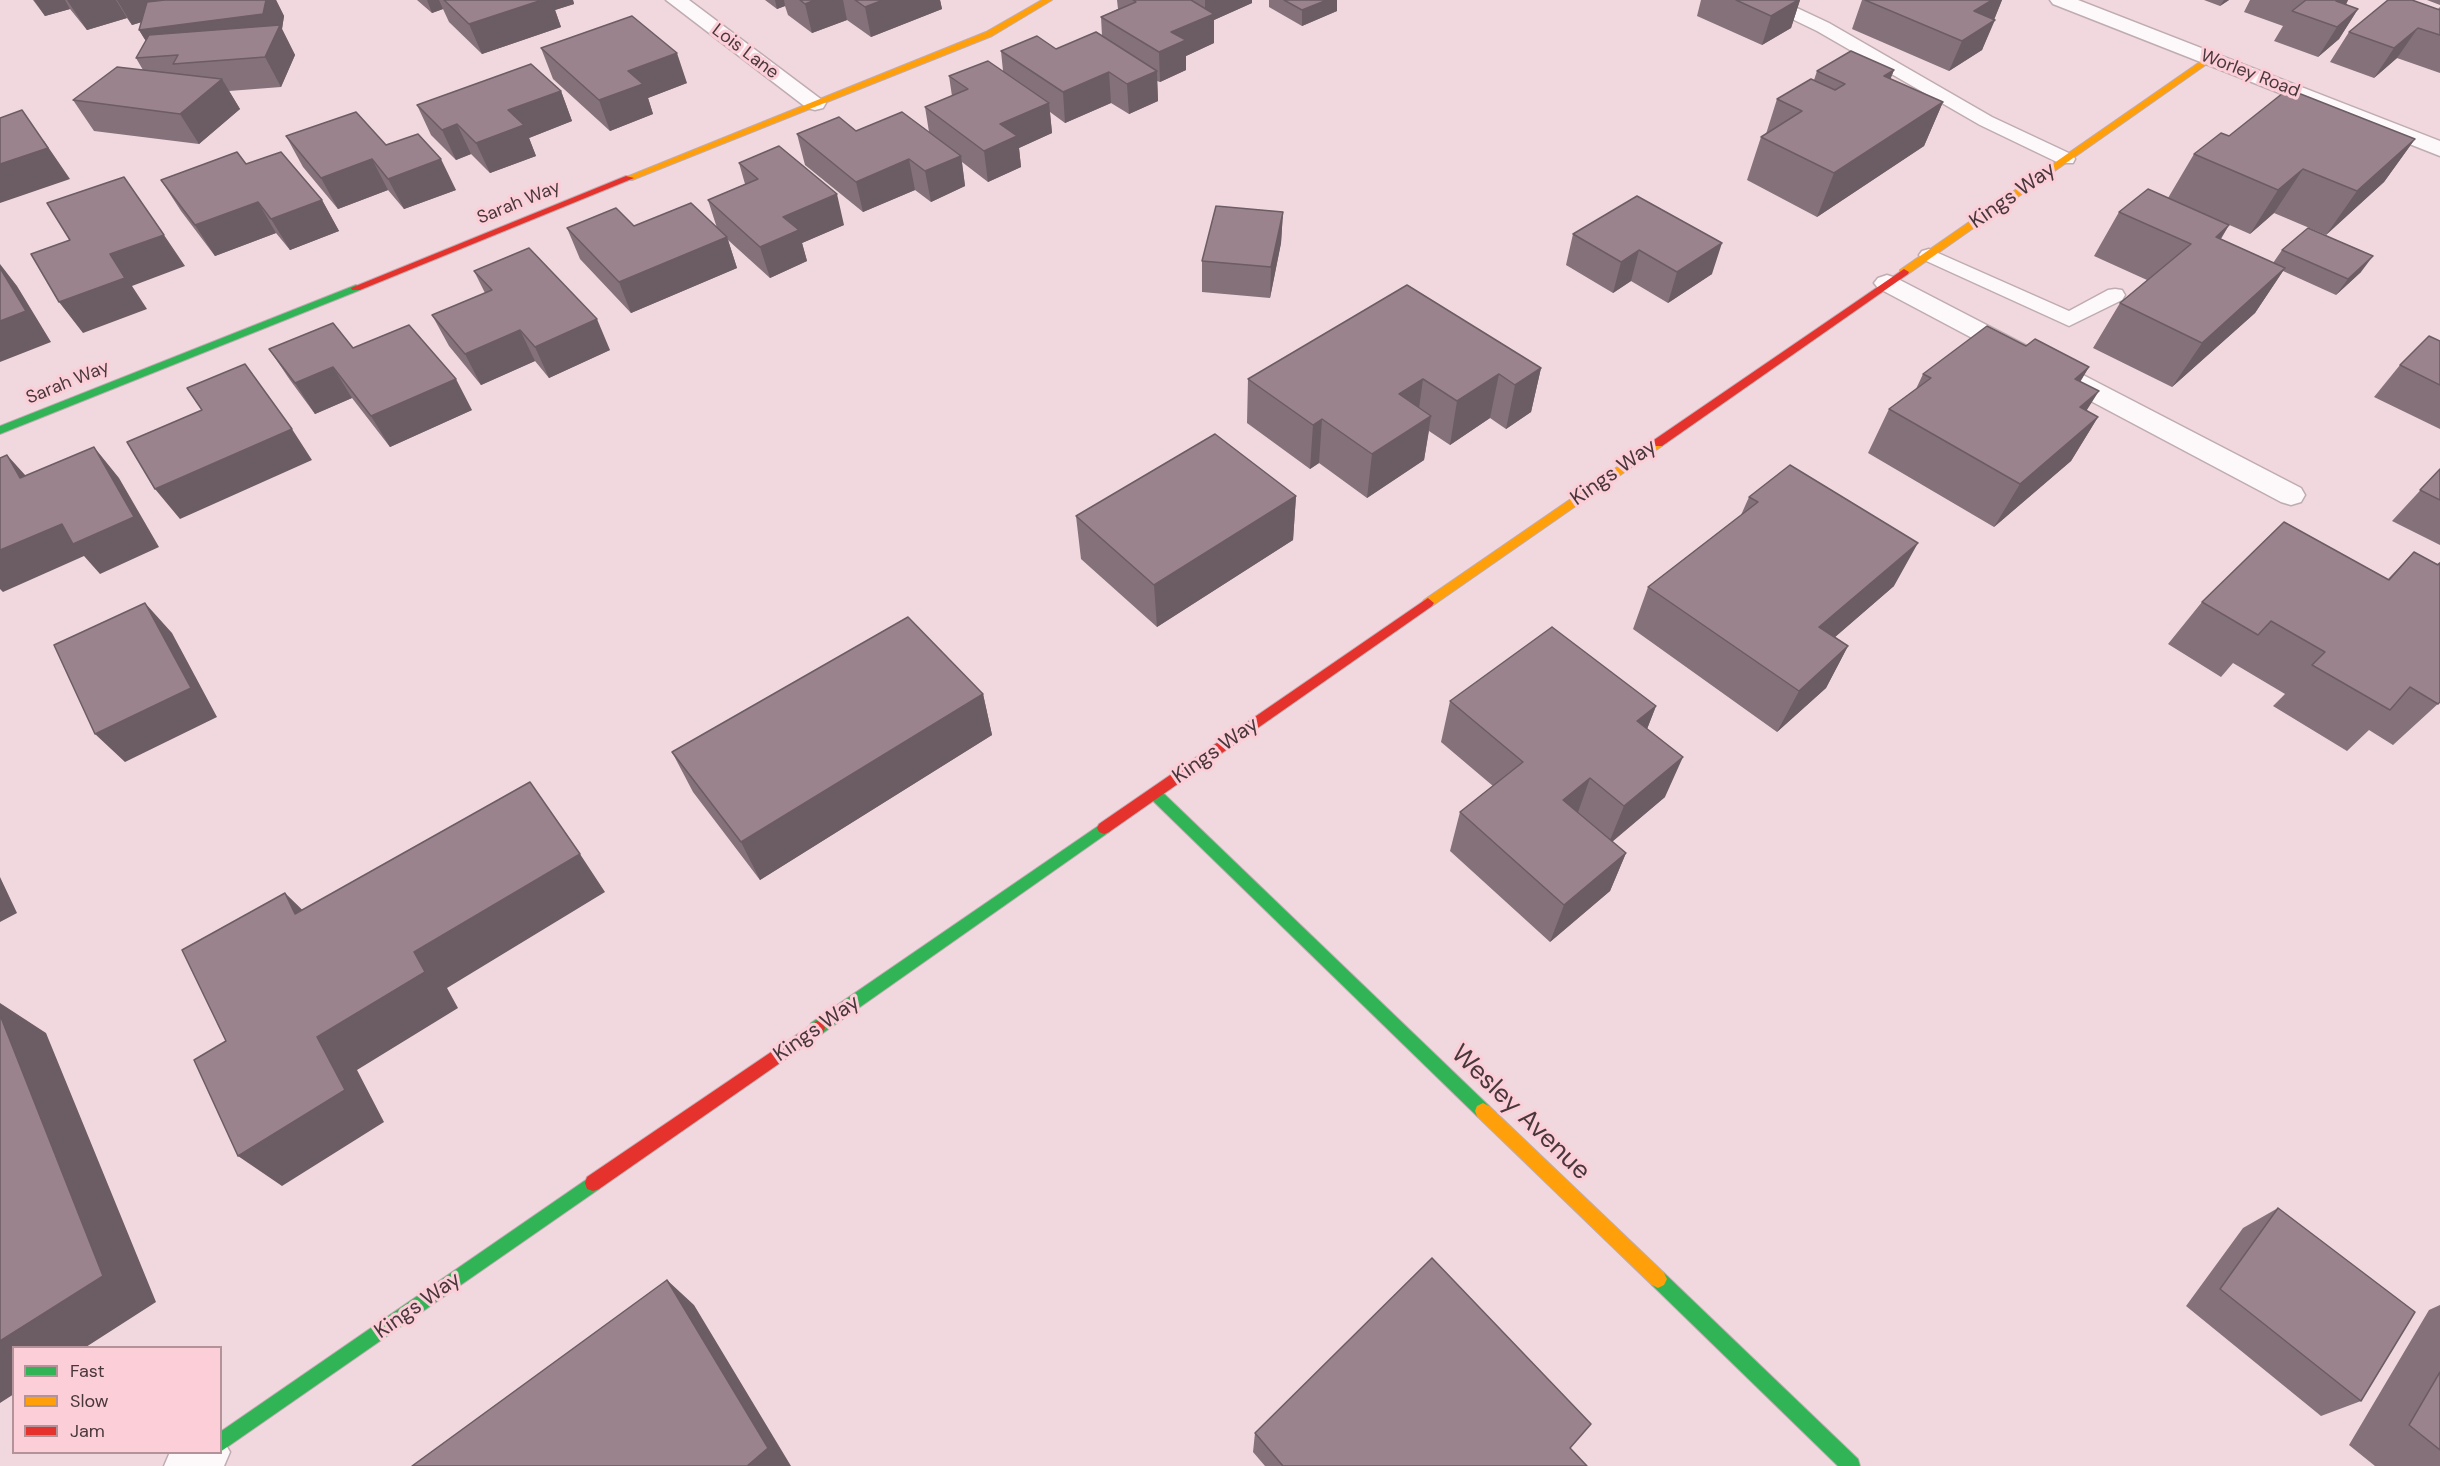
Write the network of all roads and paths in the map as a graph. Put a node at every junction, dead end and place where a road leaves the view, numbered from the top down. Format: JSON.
{"nodes":[{"id":1,"x":676,"y":0,"type":"edge"},
{"id":2,"x":1048,"y":0,"type":"edge"},
{"id":3,"x":1767,"y":0,"type":"edge"},
{"id":4,"x":2060,"y":0,"type":"edge"},
{"id":5,"x":2210,"y":58,"type":"junction"},
{"id":6,"x":815,"y":103,"type":"junction"},
{"id":7,"x":2440,"y":149,"type":"edge"},
{"id":8,"x":2066,"y":159,"type":"junction"},
{"id":9,"x":1929,"y":255,"type":"junction"},
{"id":10,"x":1887,"y":284,"type":"junction"},
{"id":11,"x":2115,"y":296,"type":"dead end"},
{"id":12,"x":0,"y":430,"type":"edge"},
{"id":13,"x":2291,"y":495,"type":"dead end"},
{"id":14,"x":1155,"y":794,"type":"junction"},
{"id":15,"x":222,"y":1442,"type":"edge"},
{"id":16,"x":204,"y":1454,"type":"edge"},
{"id":17,"x":188,"y":1466,"type":"edge"},
{"id":18,"x":1851,"y":1466,"type":"edge"}],
"edges":[{"from":1,"to":6,"type":"street","name":"Lois Lane"},
{"from":2,"to":6,"type":"street","name":"Sarah Way"},
{"from":3,"to":8,"type":"lane"},
{"from":4,"to":5,"type":"street","name":"Worley Road"},
{"from":5,"to":7,"type":"street","name":"Worley Road"},
{"from":5,"to":8,"type":"street","name":"Kings Way"},
{"from":6,"to":12,"type":"street","name":"Sarah Way"},
{"from":8,"to":9,"type":"street","name":"Kings Way"},
{"from":9,"to":10,"type":"street","name":"Kings Way"},
{"from":9,"to":11,"type":"lane"},
{"from":10,"to":13,"type":"street"},
{"from":10,"to":14,"type":"street","name":"Kings Way"},
{"from":14,"to":15,"type":"street","name":"Kings Way"},
{"from":14,"to":18,"type":"street","name":"Wesley Avenue"},
{"from":16,"to":17,"type":"street"}]}
